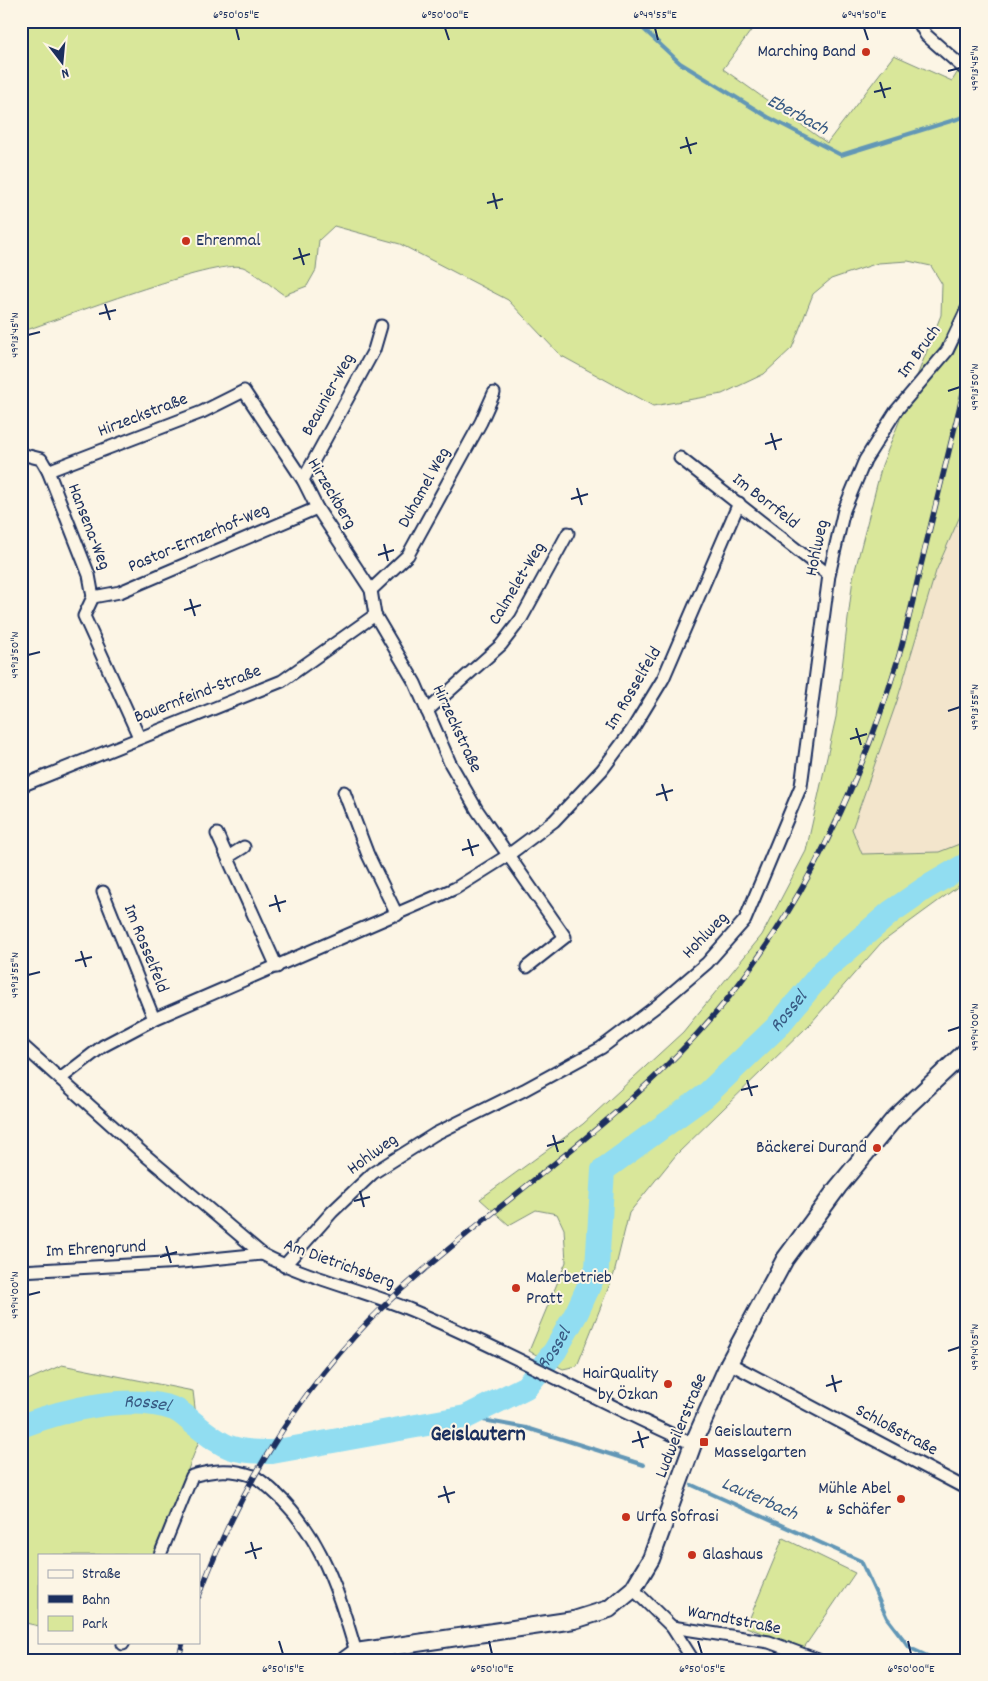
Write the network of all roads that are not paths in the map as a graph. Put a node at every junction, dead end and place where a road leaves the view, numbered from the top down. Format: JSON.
{"nodes":[{"id":1,"x":918,"y":21,"type":"edge"},
{"id":2,"x":967,"y":71,"type":"edge"},
{"id":3,"x":967,"y":309,"type":"edge"},
{"id":4,"x":381,"y":326,"type":"dead end"},
{"id":5,"x":494,"y":392,"type":"dead end"},
{"id":6,"x":246,"y":396,"type":"joint"},
{"id":7,"x":896,"y":412,"type":"joint"},
{"id":8,"x":21,"y":454,"type":"edge"},
{"id":9,"x":680,"y":458,"type":"dead end"},
{"id":10,"x":48,"y":471,"type":"junction"},
{"id":11,"x":303,"y":480,"type":"junction"},
{"id":12,"x":739,"y":504,"type":"junction"},
{"id":13,"x":317,"y":508,"type":"junction"},
{"id":14,"x":568,"y":533,"type":"dead end"},
{"id":15,"x":829,"y":575,"type":"junction"},
{"id":16,"x":371,"y":590,"type":"junction"},
{"id":17,"x":93,"y":597,"type":"junction"},
{"id":18,"x":375,"y":615,"type":"junction"},
{"id":19,"x":427,"y":711,"type":"junction"},
{"id":20,"x":139,"y":737,"type":"junction"},
{"id":21,"x":21,"y":786,"type":"edge"},
{"id":22,"x":344,"y":792,"type":"dead end"},
{"id":23,"x":217,"y":834,"type":"dead end"},
{"id":24,"x":244,"y":847,"type":"dead end"},
{"id":25,"x":507,"y":856,"type":"junction"},
{"id":26,"x":228,"y":857,"type":"junction"},
{"id":27,"x":103,"y":892,"type":"dead end"},
{"id":28,"x":397,"y":915,"type":"junction"},
{"id":29,"x":277,"y":967,"type":"junction"},
{"id":30,"x":527,"y":967,"type":"dead end"},
{"id":31,"x":154,"y":1019,"type":"junction"},
{"id":32,"x":21,"y":1044,"type":"edge"},
{"id":33,"x":967,"y":1050,"type":"edge"},
{"id":34,"x":60,"y":1079,"type":"junction"},
{"id":35,"x":262,"y":1254,"type":"junction"},
{"id":36,"x":284,"y":1266,"type":"junction"},
{"id":37,"x":21,"y":1271,"type":"edge"},
{"id":38,"x":729,"y":1363,"type":"junction"},
{"id":39,"x":693,"y":1444,"type":"junction"},
{"id":40,"x":967,"y":1489,"type":"edge"},
{"id":41,"x":160,"y":1554,"type":"edge"},
{"id":42,"x":634,"y":1589,"type":"junction"},
{"id":43,"x":672,"y":1627,"type":"junction"},
{"id":44,"x":350,"y":1656,"type":"edge"},
{"id":45,"x":693,"y":1660,"type":"edge"},
{"id":46,"x":818,"y":1660,"type":"edge"}],
"edges":[{"from":1,"to":2,"type":"street"},
{"from":3,"to":7,"type":"street","name":"Im Bruch"},
{"from":4,"to":11,"type":"street","name":"Beaunier-Weg"},
{"from":5,"to":16,"type":"street","name":"Duhamel Weg"},
{"from":6,"to":10,"type":"street","name":"Hirzeckstraße"},
{"from":6,"to":11,"type":"street","name":"Hirzeckberg"},
{"from":7,"to":15,"type":"street","name":"Hohlweg"},
{"from":8,"to":10,"type":"street","name":"Hansena-Weg"},
{"from":9,"to":12,"type":"street","name":"Im Borrfeld"},
{"from":10,"to":17,"type":"street","name":"Hansena-Weg"},
{"from":11,"to":13,"type":"street","name":"Hirzeckberg"},
{"from":12,"to":15,"type":"street","name":"Im Borrfeld"},
{"from":12,"to":25,"type":"street","name":"Im Rosselfeld"},
{"from":13,"to":16,"type":"street","name":"Hirzeckberg"},
{"from":13,"to":17,"type":"street","name":"Pastor-Ernzerhof-Weg"},
{"from":14,"to":19,"type":"street","name":"Calmelet-Weg"},
{"from":15,"to":36,"type":"street","name":"Hohlweg"},
{"from":16,"to":18,"type":"street","name":"Hirzeckberg"},
{"from":17,"to":20,"type":"street","name":"Hansena-Weg"},
{"from":18,"to":19,"type":"street","name":"Hirzeckstraße"},
{"from":18,"to":20,"type":"street","name":"Bauernfeind-Straße"},
{"from":19,"to":25,"type":"street","name":"Hirzeckstraße"},
{"from":20,"to":21,"type":"street","name":"Bauernfeind-Straße"},
{"from":22,"to":28,"type":"street"},
{"from":23,"to":26,"type":"street"},
{"from":24,"to":26,"type":"street"},
{"from":25,"to":28,"type":"street","name":"Im Rosselfeld"},
{"from":25,"to":30,"type":"street"},
{"from":26,"to":29,"type":"street"},
{"from":27,"to":31,"type":"street","name":"Im Rosselfeld"},
{"from":28,"to":29,"type":"street","name":"Im Rosselfeld"},
{"from":29,"to":31,"type":"street","name":"Im Rosselfeld"},
{"from":31,"to":34,"type":"street","name":"Im Rosselfeld"},
{"from":32,"to":34,"type":"street","name":"Am Dietrichsberg"},
{"from":33,"to":38,"type":"main road","name":"Ludweilerstraße"},
{"from":34,"to":35,"type":"street","name":"Am Dietrichsberg"},
{"from":35,"to":36,"type":"street","name":"Am Dietrichsberg"},
{"from":35,"to":37,"type":"street","name":"Im Ehrengrund"},
{"from":36,"to":39,"type":"street","name":"Am Dietrichsberg"},
{"from":38,"to":39,"type":"main road","name":"Ludweilerstraße"},
{"from":38,"to":40,"type":"street","name":"Schloßstraße"},
{"from":39,"to":42,"type":"main road","name":"Ludweilerstraße"},
{"from":41,"to":44,"type":"street"},
{"from":42,"to":43,"type":"street"},
{"from":42,"to":44,"type":"main road","name":"Ludweilerstraße"},
{"from":43,"to":45,"type":"street"},
{"from":43,"to":46,"type":"street","name":"Warndtstraße"}]}
